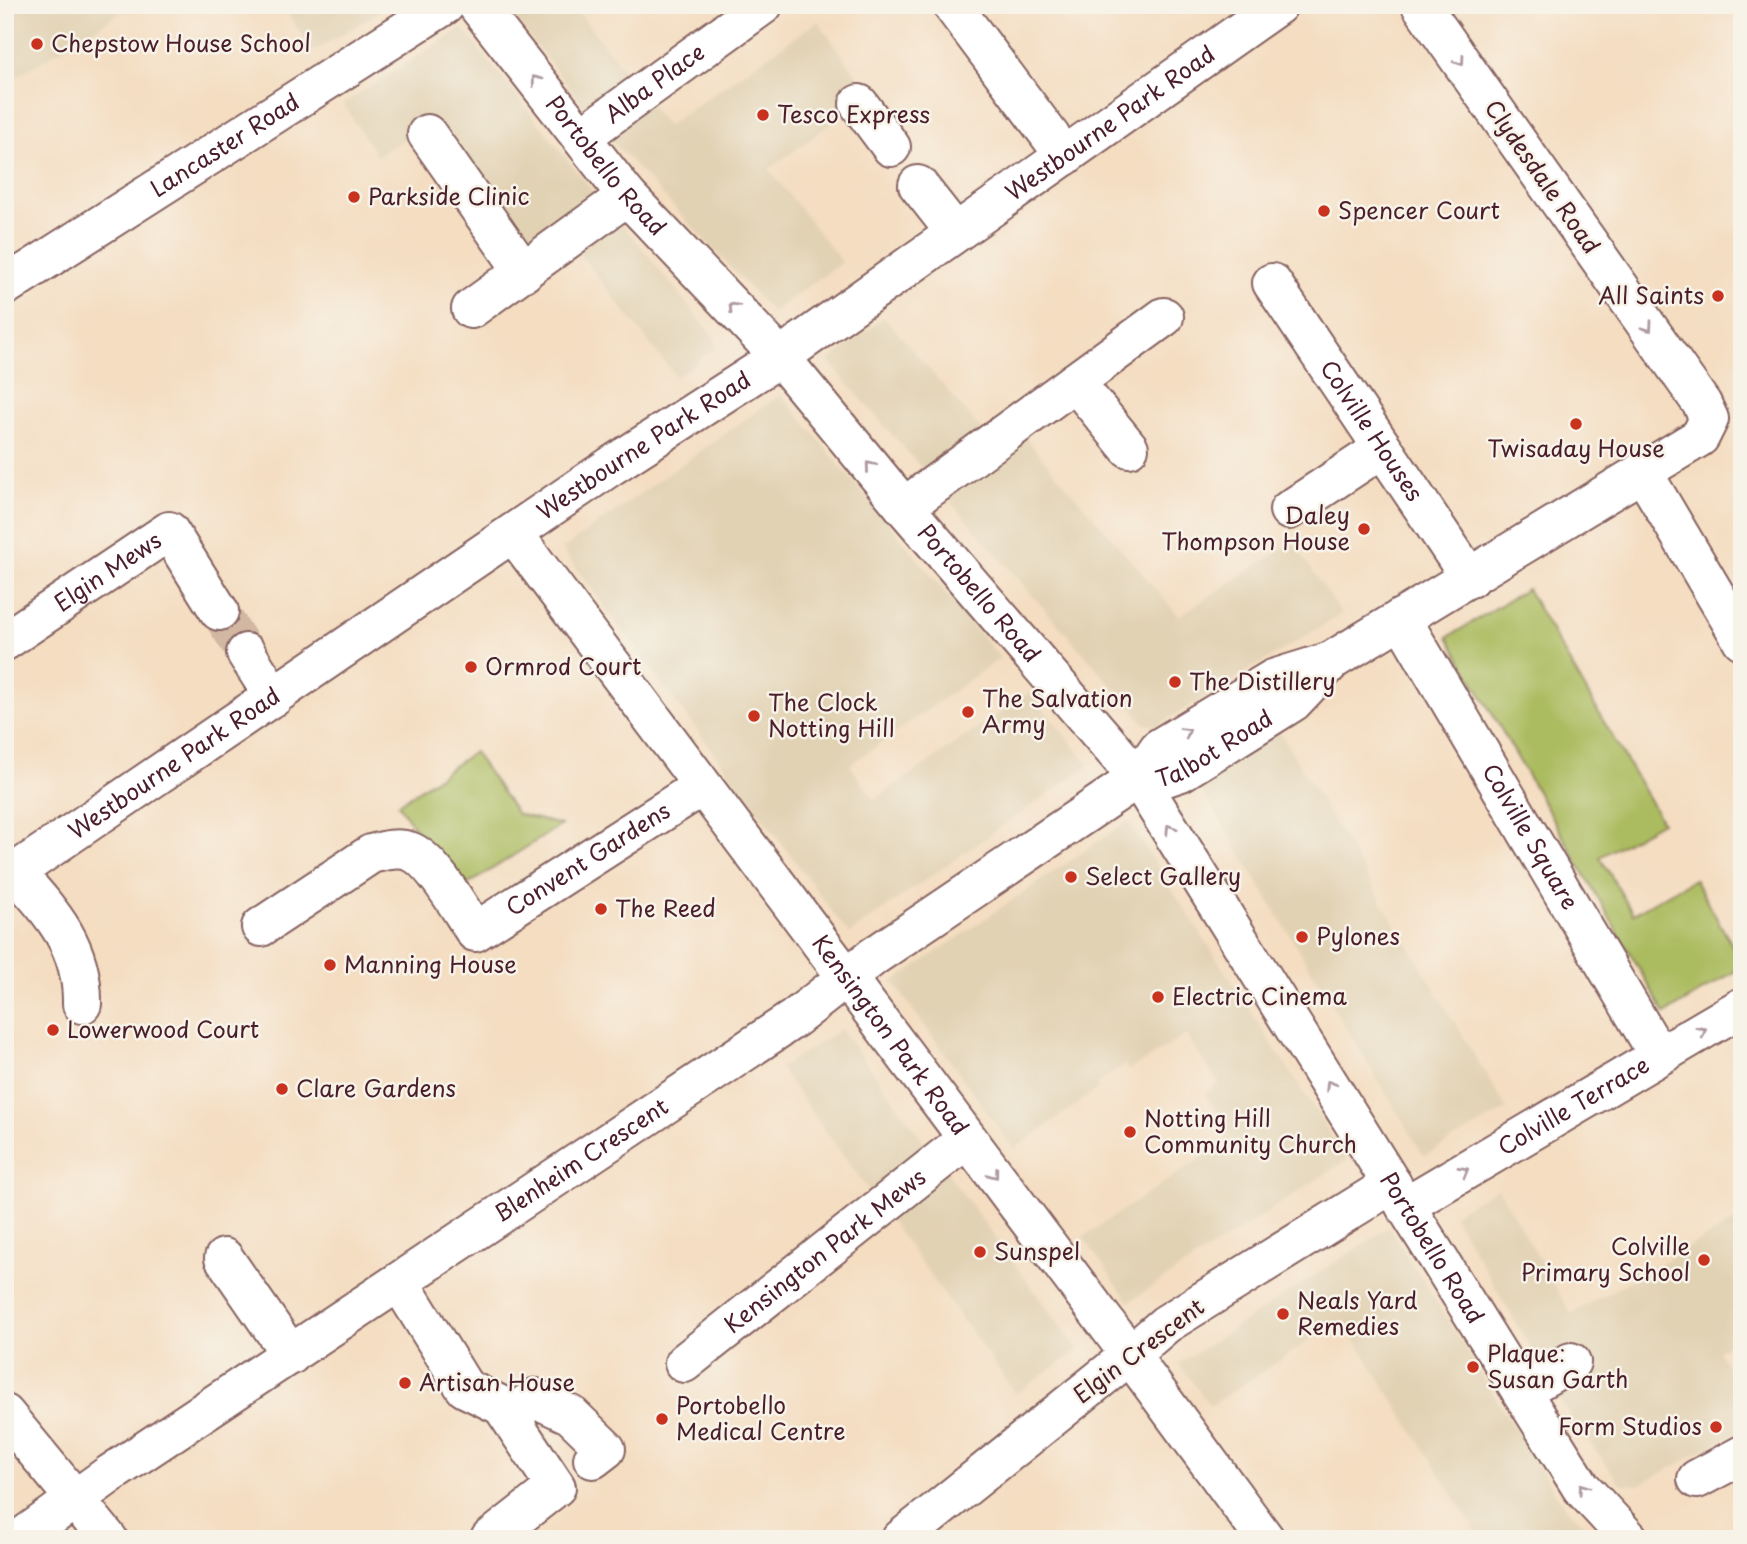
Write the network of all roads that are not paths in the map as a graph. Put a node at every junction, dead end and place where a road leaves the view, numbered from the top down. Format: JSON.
{"nodes":[{"id":1,"x":445,"y":5,"type":"edge"},
{"id":2,"x":477,"y":5,"type":"edge"},
{"id":3,"x":763,"y":5,"type":"edge"},
{"id":4,"x":952,"y":5,"type":"edge"},
{"id":5,"x":1278,"y":5,"type":"edge"},
{"id":6,"x":1421,"y":5,"type":"edge"},
{"id":7,"x":859,"y":104,"type":"dead end"},
{"id":8,"x":426,"y":134,"type":"dead end"},
{"id":9,"x":581,"y":137,"type":"junction"},
{"id":10,"x":891,"y":147,"type":"dead end"},
{"id":11,"x":1065,"y":156,"type":"junction"},
{"id":12,"x":918,"y":185,"type":"dead end"},
{"id":13,"x":627,"y":196,"type":"junction"},
{"id":14,"x":955,"y":232,"type":"junction"},
{"id":15,"x":524,"y":272,"type":"junction"},
{"id":16,"x":1272,"y":284,"type":"dead end"},
{"id":17,"x":5,"y":286,"type":"edge"},
{"id":18,"x":471,"y":310,"type":"dead end"},
{"id":19,"x":1164,"y":317,"type":"dead end"},
{"id":20,"x":780,"y":357,"type":"junction"},
{"id":21,"x":1074,"y":382,"type":"junction"},
{"id":22,"x":1709,"y":419,"type":"joint"},
{"id":23,"x":1129,"y":448,"type":"dead end"},
{"id":24,"x":1383,"y":448,"type":"junction"},
{"id":25,"x":1642,"y":471,"type":"junction"},
{"id":26,"x":904,"y":507,"type":"junction"},
{"id":27,"x":1289,"y":510,"type":"dead end"},
{"id":28,"x":513,"y":533,"type":"junction"},
{"id":29,"x":1470,"y":578,"type":"junction"},
{"id":30,"x":219,"y":611,"type":"tunnel mouth"},
{"id":31,"x":1401,"y":618,"type":"junction"},
{"id":32,"x":1742,"y":640,"type":"edge"},
{"id":33,"x":5,"y":641,"type":"edge"},
{"id":34,"x":246,"y":653,"type":"tunnel mouth"},
{"id":35,"x":274,"y":697,"type":"junction"},
{"id":36,"x":1138,"y":778,"type":"junction"},
{"id":37,"x":701,"y":787,"type":"junction"},
{"id":38,"x":10,"y":876,"type":"edge"},
{"id":39,"x":261,"y":927,"type":"dead end"},
{"id":40,"x":846,"y":978,"type":"junction"},
{"id":41,"x":82,"y":1004,"type":"dead end"},
{"id":42,"x":1742,"y":1007,"type":"edge"},
{"id":43,"x":1659,"y":1056,"type":"junction"},
{"id":44,"x":967,"y":1139,"type":"junction"},
{"id":45,"x":1398,"y":1195,"type":"junction"},
{"id":46,"x":224,"y":1258,"type":"dead end"},
{"id":47,"x":400,"y":1283,"type":"junction"},
{"id":48,"x":291,"y":1355,"type":"junction"},
{"id":49,"x":1130,"y":1355,"type":"junction"},
{"id":50,"x":1571,"y":1362,"type":"dead end"},
{"id":51,"x":684,"y":1363,"type":"dead end"},
{"id":52,"x":1521,"y":1391,"type":"junction"},
{"id":53,"x":5,"y":1414,"type":"edge"},
{"id":54,"x":510,"y":1416,"type":"junction"},
{"id":55,"x":1742,"y":1455,"type":"edge"},
{"id":56,"x":573,"y":1474,"type":"junction"},
{"id":57,"x":1697,"y":1479,"type":"dead end"},
{"id":58,"x":76,"y":1499,"type":"junction"},
{"id":59,"x":20,"y":1539,"type":"edge"},
{"id":60,"x":108,"y":1539,"type":"edge"},
{"id":61,"x":491,"y":1539,"type":"edge"},
{"id":62,"x":901,"y":1539,"type":"edge"},
{"id":63,"x":1265,"y":1539,"type":"edge"},
{"id":64,"x":1629,"y":1539,"type":"edge"}],
"edges":[{"from":1,"to":17,"type":"street","name":"Lancaster Road"},
{"from":9,"to":2,"type":"street","name":"Portobello Road","one_way":true},
{"from":3,"to":9,"type":"street","name":"Alba Place"},
{"from":4,"to":11,"type":"street"},
{"from":5,"to":11,"type":"street","name":"Westbourne Park Road"},
{"from":6,"to":22,"type":"street","name":"Clydesdale Road","one_way":true},
{"from":7,"to":10,"type":"street"},
{"from":8,"to":15,"type":"street"},
{"from":9,"to":13,"type":"street","name":"Portobello Road"},
{"from":11,"to":14,"type":"street","name":"Westbourne Park Road"},
{"from":12,"to":14,"type":"street"},
{"from":13,"to":15,"type":"street"},
{"from":20,"to":13,"type":"street","name":"Portobello Road","one_way":true},
{"from":14,"to":20,"type":"street","name":"Westbourne Park Road"},
{"from":15,"to":18,"type":"street"},
{"from":16,"to":24,"type":"street","name":"Colville Houses"},
{"from":19,"to":21,"type":"street"},
{"from":26,"to":20,"type":"street","name":"Portobello Road","one_way":true},
{"from":20,"to":28,"type":"street","name":"Westbourne Park Road"},
{"from":21,"to":23,"type":"street"},
{"from":21,"to":26,"type":"street"},
{"from":22,"to":25,"type":"street","name":"Talbot Road"},
{"from":24,"to":27,"type":"street"},
{"from":24,"to":29,"type":"street","name":"Colville Houses"},
{"from":25,"to":29,"type":"street","name":"Talbot Road"},
{"from":25,"to":32,"type":"street"},
{"from":26,"to":36,"type":"street","name":"Portobello Road"},
{"from":28,"to":35,"type":"street","name":"Westbourne Park Road"},
{"from":28,"to":37,"type":"street","name":"Kensington Park Road"},
{"from":29,"to":31,"type":"street","name":"Talbot Road"},
{"from":30,"to":33,"type":"street","name":"Elgin Mews"},
{"from":31,"to":36,"type":"street","name":"Talbot Road"},
{"from":31,"to":43,"type":"street","name":"Colville Square"},
{"from":34,"to":35,"type":"street"},
{"from":35,"to":38,"type":"street","name":"Westbourne Park Road"},
{"from":36,"to":40,"type":"street","name":"Blenheim Crescent"},
{"from":45,"to":36,"type":"street","name":"Portobello Road","one_way":true},
{"from":37,"to":39,"type":"street","name":"Convent Gardens"},
{"from":37,"to":40,"type":"street","name":"Kensington Park Road"},
{"from":38,"to":41,"type":"street"},
{"from":40,"to":44,"type":"street","name":"Kensington Park Road"},
{"from":40,"to":47,"type":"street","name":"Blenheim Crescent"},
{"from":43,"to":42,"type":"street","name":"Colville Terrace","one_way":true},
{"from":45,"to":43,"type":"street","name":"Colville Terrace","one_way":true},
{"from":44,"to":49,"type":"street","name":"Kensington Park Road","one_way":true},
{"from":44,"to":51,"type":"street","name":"Kensington Park Mews"},
{"from":45,"to":49,"type":"street","name":"Elgin Crescent"},
{"from":45,"to":52,"type":"street","name":"Portobello Road"},
{"from":46,"to":48,"type":"street"},
{"from":47,"to":48,"type":"street","name":"Blenheim Crescent"},
{"from":47,"to":54,"type":"street"},
{"from":48,"to":58,"type":"street","name":"Blenheim Crescent"},
{"from":49,"to":62,"type":"street","name":"Elgin Crescent"},
{"from":49,"to":63,"type":"street","name":"Kensington Park Road"},
{"from":50,"to":52,"type":"street"},
{"from":64,"to":52,"type":"street","name":"Portobello Road","one_way":true},
{"from":53,"to":58,"type":"street"},
{"from":54,"to":56,"type":"street"},
{"from":54,"to":56,"type":"street"},
{"from":55,"to":57,"type":"street"},
{"from":56,"to":61,"type":"street"},
{"from":58,"to":59,"type":"street","name":"Blenheim Crescent"},
{"from":58,"to":60,"type":"street"}]}
